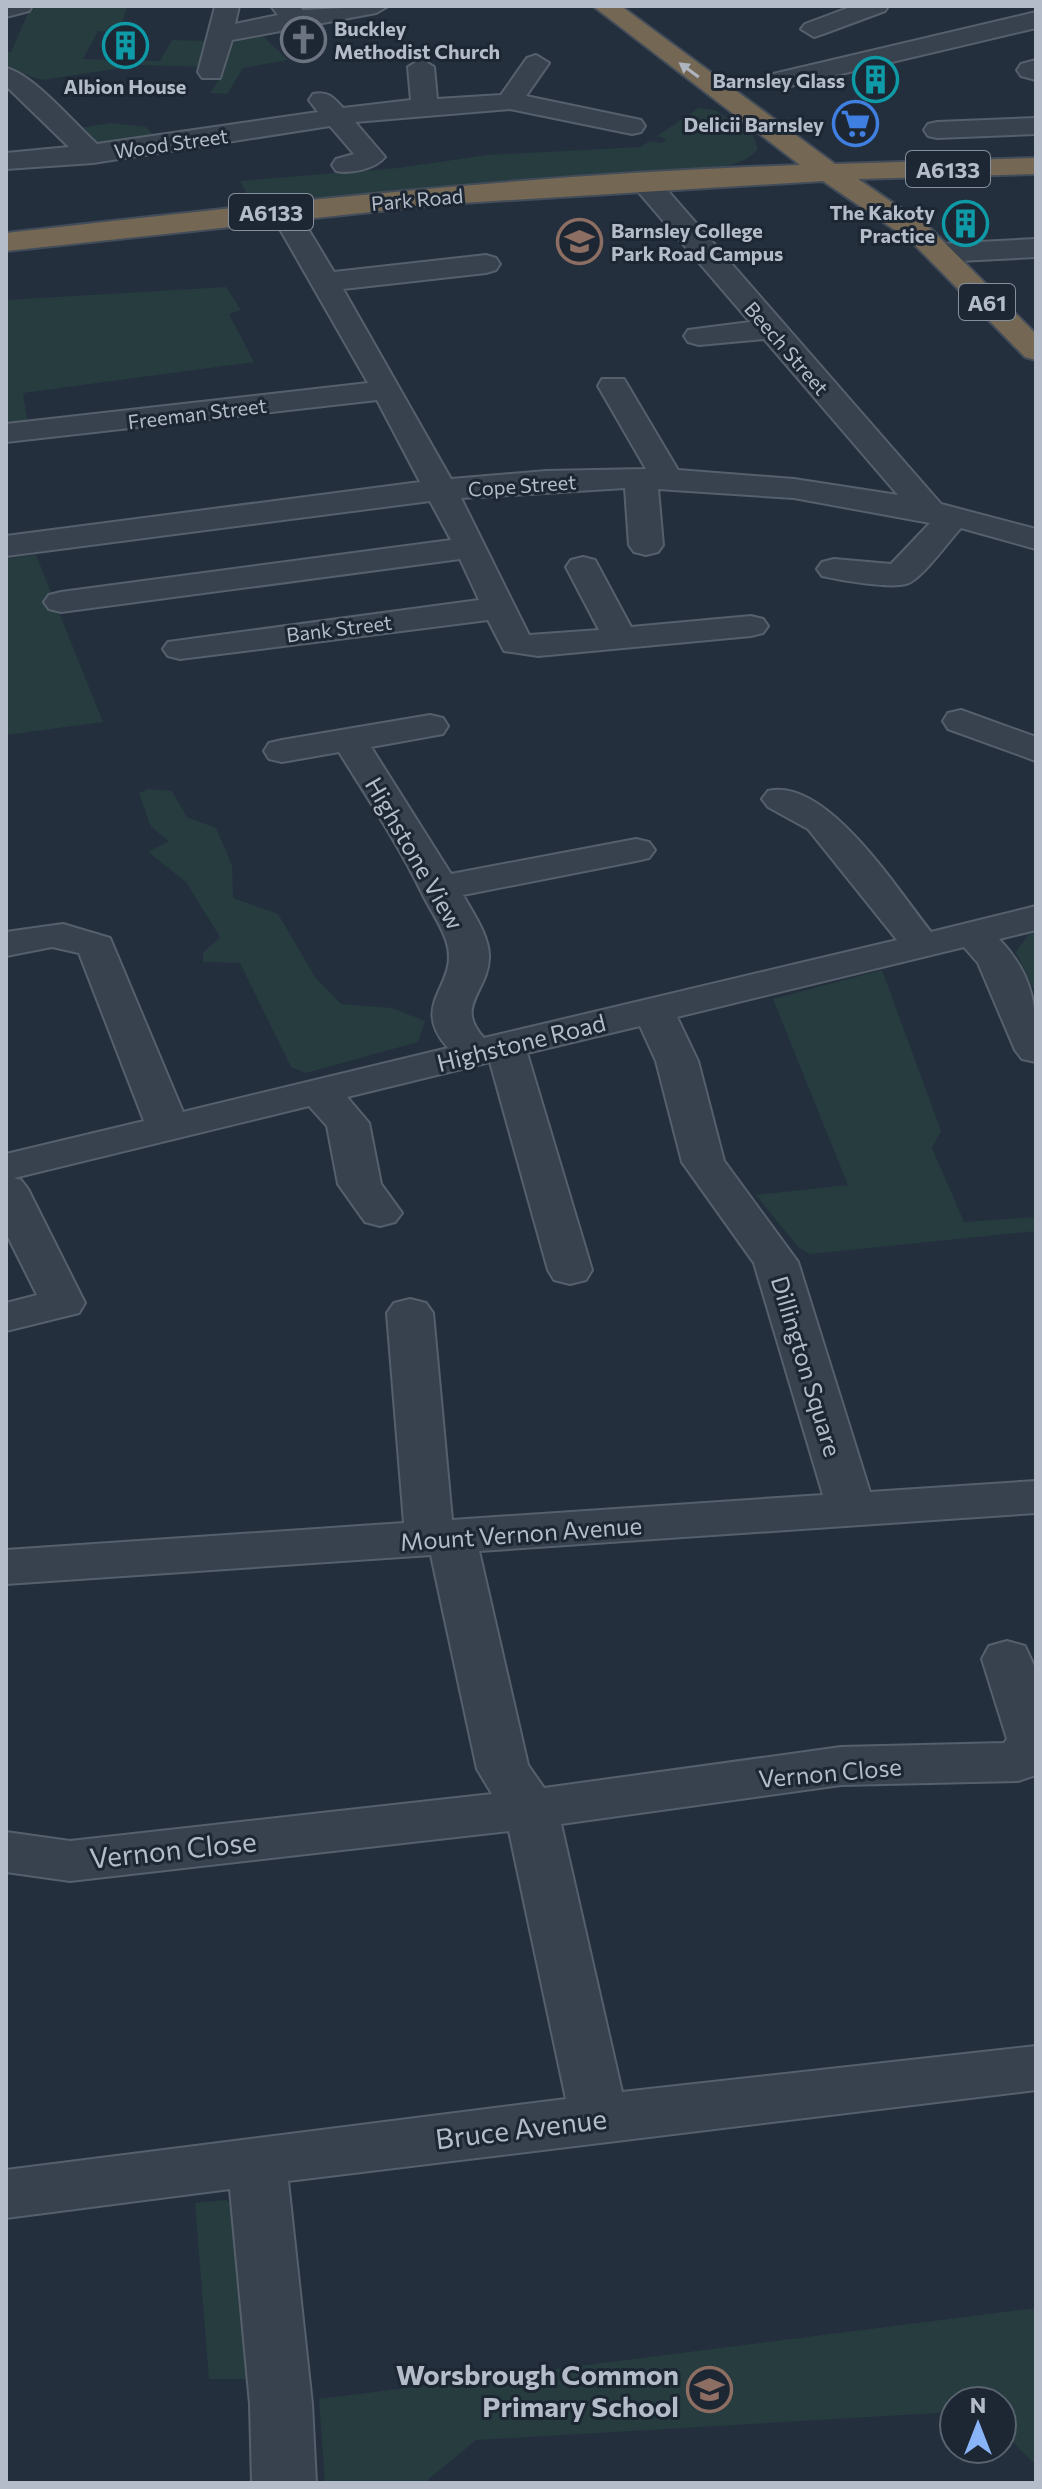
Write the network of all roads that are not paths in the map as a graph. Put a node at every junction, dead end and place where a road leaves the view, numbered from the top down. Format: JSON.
{"nodes":[{"id":1,"x":20,"y":6,"type":"edge"},
{"id":2,"x":225,"y":6,"type":"edge"},
{"id":3,"x":605,"y":6,"type":"edge"},
{"id":4,"x":640,"y":6,"type":"edge"},
{"id":5,"x":876,"y":6,"type":"edge"},
{"id":6,"x":1030,"y":6,"type":"edge"},
{"id":7,"x":1036,"y":8,"type":"edge"},
{"id":8,"x":6,"y":9,"type":"edge"},
{"id":9,"x":291,"y":12,"type":"edge"},
{"id":10,"x":369,"y":15,"type":"edge"},
{"id":11,"x":1036,"y":20,"type":"edge"},
{"id":12,"x":814,"y":29,"type":"dead end"},
{"id":13,"x":219,"y":35,"type":"junction"},
{"id":14,"x":536,"y":63,"type":"dead end"},
{"id":15,"x":421,"y":67,"type":"dead end"},
{"id":16,"x":211,"y":72,"type":"dead end"},
{"id":17,"x":6,"y":76,"type":"edge"},
{"id":18,"x":782,"y":80,"type":"dead end"},
{"id":19,"x":319,"y":95,"type":"dead end"},
{"id":20,"x":18,"y":97,"type":"edge"},
{"id":21,"x":510,"y":101,"type":"junction"},
{"id":22,"x":425,"y":106,"type":"junction"},
{"id":23,"x":336,"y":117,"type":"junction"},
{"id":24,"x":632,"y":126,"type":"dead end"},
{"id":25,"x":1036,"y":126,"type":"edge"},
{"id":26,"x":937,"y":130,"type":"dead end"},
{"id":27,"x":773,"y":134,"type":"junction"},
{"id":28,"x":93,"y":155,"type":"junction"},
{"id":29,"x":6,"y":161,"type":"edge"},
{"id":30,"x":346,"y":165,"type":"dead end"},
{"id":31,"x":1036,"y":166,"type":"edge"},
{"id":32,"x":859,"y":171,"type":"junction"},
{"id":33,"x":830,"y":172,"type":"junction"},
{"id":34,"x":708,"y":177,"type":"junction"},
{"id":35,"x":645,"y":182,"type":"junction"},
{"id":36,"x":283,"y":210,"type":"junction"},
{"id":37,"x":6,"y":242,"type":"edge"},
{"id":38,"x":930,"y":244,"type":"junction"},
{"id":39,"x":1036,"y":248,"type":"edge"},
{"id":40,"x":486,"y":264,"type":"dead end"},
{"id":41,"x":402,"y":274,"type":"junction"},
{"id":42,"x":326,"y":282,"type":"junction"},
{"id":43,"x":417,"y":299,"type":"dead end"},
{"id":44,"x":770,"y":329,"type":"junction"},
{"id":45,"x":699,"y":336,"type":"dead end"},
{"id":46,"x":1036,"y":351,"type":"edge"},
{"id":47,"x":613,"y":386,"type":"dead end"},
{"id":48,"x":387,"y":390,"type":"junction"},
{"id":49,"x":6,"y":433,"type":"edge"},
{"id":50,"x":654,"y":480,"type":"junction"},
{"id":51,"x":440,"y":490,"type":"junction"},
{"id":52,"x":942,"y":515,"type":"junction"},
{"id":53,"x":1036,"y":539,"type":"edge"},
{"id":54,"x":646,"y":545,"type":"dead end"},
{"id":55,"x":6,"y":546,"type":"edge"},
{"id":56,"x":471,"y":547,"type":"junction"},
{"id":57,"x":583,"y":567,"type":"dead end"},
{"id":58,"x":834,"y":569,"type":"dead end"},
{"id":59,"x":61,"y":602,"type":"dead end"},
{"id":60,"x":499,"y":608,"type":"junction"},
{"id":61,"x":751,"y":626,"type":"dead end"},
{"id":62,"x":615,"y":639,"type":"junction"},
{"id":63,"x":180,"y":649,"type":"dead end"},
{"id":64,"x":961,"y":721,"type":"dead end"},
{"id":65,"x":430,"y":726,"type":"dead end"},
{"id":66,"x":349,"y":740,"type":"junction"},
{"id":67,"x":1036,"y":750,"type":"edge"},
{"id":68,"x":282,"y":751,"type":"dead end"},
{"id":69,"x":781,"y":799,"type":"dead end"},
{"id":70,"x":636,"y":850,"type":"dead end"},
{"id":71,"x":438,"y":888,"type":"junction"},
{"id":72,"x":1036,"y":918,"type":"edge"},
{"id":73,"x":973,"y":934,"type":"junction"},
{"id":74,"x":6,"y":944,"type":"edge"},
{"id":75,"x":923,"y":947,"type":"junction"},
{"id":76,"x":653,"y":1010,"type":"junction"},
{"id":77,"x":487,"y":1049,"type":"junction"},
{"id":78,"x":1036,"y":1050,"type":"edge"},
{"id":79,"x":318,"y":1091,"type":"junction"},
{"id":80,"x":168,"y":1127,"type":"junction"},
{"id":81,"x":6,"y":1167,"type":"edge"},
{"id":82,"x":6,"y":1189,"type":"edge"},
{"id":83,"x":380,"y":1213,"type":"dead end"},
{"id":84,"x":570,"y":1270,"type":"dead end"},
{"id":85,"x":410,"y":1313,"type":"dead end"},
{"id":86,"x":6,"y":1317,"type":"edge"},
{"id":87,"x":1036,"y":1497,"type":"edge"},
{"id":88,"x":852,"y":1512,"type":"junction"},
{"id":89,"x":441,"y":1538,"type":"junction"},
{"id":90,"x":6,"y":1567,"type":"edge"},
{"id":91,"x":1007,"y":1659,"type":"dead end"},
{"id":92,"x":531,"y":1809,"type":"junction"},
{"id":93,"x":6,"y":1852,"type":"edge"},
{"id":94,"x":1036,"y":2068,"type":"edge"},
{"id":95,"x":599,"y":2118,"type":"junction"},
{"id":96,"x":257,"y":2163,"type":"junction"},
{"id":97,"x":6,"y":2194,"type":"edge"},
{"id":98,"x":284,"y":2483,"type":"edge"}],
"edges":[{"from":1,"to":8,"type":"street"},
{"from":2,"to":13,"type":"street"},
{"from":27,"to":3,"type":"highway","number":"A61","one_way":true},
{"from":4,"to":32,"type":"highway","number":"A61"},
{"from":5,"to":12,"type":"street"},
{"from":6,"to":7,"type":"street"},
{"from":9,"to":10,"type":"street"},
{"from":9,"to":13,"type":"street"},
{"from":11,"to":18,"type":"street"},
{"from":13,"to":16,"type":"street"},
{"from":14,"to":21,"type":"street"},
{"from":15,"to":22,"type":"street"},
{"from":17,"to":20,"type":"street"},
{"from":19,"to":23,"type":"street"},
{"from":20,"to":28,"type":"street"},
{"from":21,"to":22,"type":"street","name":"Wood Street"},
{"from":21,"to":24,"type":"street","name":"Wood Street"},
{"from":22,"to":23,"type":"street","name":"Wood Street"},
{"from":23,"to":28,"type":"street","name":"Wood Street"},
{"from":23,"to":30,"type":"street"},
{"from":25,"to":26,"type":"street"},
{"from":27,"to":33,"type":"highway","number":"A61"},
{"from":27,"to":34,"type":"highway","number":"A6133"},
{"from":28,"to":29,"type":"street","name":"Wood Street"},
{"from":31,"to":32,"type":"highway","number":"A6133"},
{"from":32,"to":33,"type":"highway","number":"A6133"},
{"from":32,"to":38,"type":"highway","number":"A61"},
{"from":33,"to":34,"type":"highway","name":"Park Road","number":"A6133"},
{"from":33,"to":38,"type":"highway","number":"A61"},
{"from":34,"to":35,"type":"highway","name":"Park Road","number":"A6133"},
{"from":35,"to":36,"type":"highway","name":"Park Road","number":"A6133"},
{"from":35,"to":44,"type":"street","name":"Beech Street"},
{"from":36,"to":37,"type":"highway","name":"Park Road","number":"A6133"},
{"from":36,"to":42,"type":"street"},
{"from":38,"to":39,"type":"street"},
{"from":38,"to":46,"type":"highway","number":"A61"},
{"from":40,"to":41,"type":"street"},
{"from":41,"to":42,"type":"street"},
{"from":41,"to":43,"type":"street"},
{"from":42,"to":48,"type":"street"},
{"from":44,"to":45,"type":"street"},
{"from":44,"to":52,"type":"street","name":"Beech Street"},
{"from":47,"to":50,"type":"street"},
{"from":48,"to":49,"type":"street","name":"Freeman Street"},
{"from":48,"to":51,"type":"street"},
{"from":50,"to":51,"type":"street","name":"Cope Street"},
{"from":50,"to":52,"type":"street","name":"Cope Street"},
{"from":50,"to":54,"type":"street"},
{"from":51,"to":55,"type":"street","name":"Cope Street"},
{"from":51,"to":56,"type":"street"},
{"from":52,"to":53,"type":"street","name":"Cope Street"},
{"from":52,"to":58,"type":"street"},
{"from":56,"to":59,"type":"street"},
{"from":56,"to":60,"type":"street"},
{"from":57,"to":62,"type":"street"},
{"from":60,"to":62,"type":"street"},
{"from":60,"to":63,"type":"street","name":"Bank Street"},
{"from":61,"to":62,"type":"street"},
{"from":64,"to":67,"type":"street"},
{"from":65,"to":66,"type":"street"},
{"from":66,"to":68,"type":"street"},
{"from":66,"to":71,"type":"street","name":"Highstone View"},
{"from":69,"to":75,"type":"street"},
{"from":70,"to":71,"type":"street"},
{"from":71,"to":77,"type":"street","name":"Highstone View"},
{"from":72,"to":73,"type":"street","name":"Highstone Road"},
{"from":73,"to":75,"type":"street","name":"Highstone Road"},
{"from":73,"to":78,"type":"street"},
{"from":74,"to":80,"type":"street"},
{"from":75,"to":76,"type":"street","name":"Highstone Road"},
{"from":76,"to":77,"type":"street","name":"Highstone Road"},
{"from":76,"to":88,"type":"street","name":"Dillington Square"},
{"from":77,"to":79,"type":"street","name":"Highstone Road"},
{"from":77,"to":84,"type":"street","name":"Highstone View"},
{"from":79,"to":80,"type":"street","name":"Highstone Road"},
{"from":79,"to":83,"type":"street"},
{"from":80,"to":81,"type":"street","name":"Highstone Road"},
{"from":82,"to":86,"type":"street"},
{"from":85,"to":89,"type":"street"},
{"from":87,"to":88,"type":"street","name":"Mount Vernon Avenue"},
{"from":88,"to":89,"type":"street","name":"Mount Vernon Avenue"},
{"from":89,"to":90,"type":"street","name":"Mount Vernon Avenue"},
{"from":89,"to":92,"type":"street"},
{"from":91,"to":92,"type":"street","name":"Vernon Close"},
{"from":92,"to":93,"type":"street","name":"Vernon Close"},
{"from":92,"to":95,"type":"street"},
{"from":94,"to":95,"type":"street","name":"Bruce Avenue"},
{"from":95,"to":96,"type":"street","name":"Bruce Avenue"},
{"from":96,"to":97,"type":"street","name":"Bruce Avenue"},
{"from":96,"to":98,"type":"street"}]}
